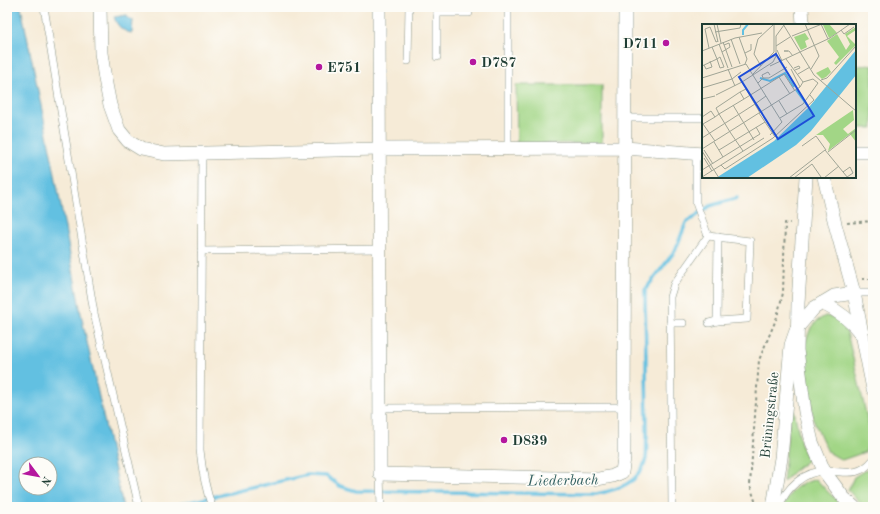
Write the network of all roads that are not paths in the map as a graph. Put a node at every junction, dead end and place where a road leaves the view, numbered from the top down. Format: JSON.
{"nodes":[{"id":1,"x":44,"y":7,"type":"edge"},
{"id":2,"x":100,"y":7,"type":"edge"},
{"id":3,"x":379,"y":7,"type":"edge"},
{"id":4,"x":409,"y":7,"type":"edge"},
{"id":5,"x":508,"y":7,"type":"edge"},
{"id":6,"x":625,"y":7,"type":"edge"},
{"id":7,"x":802,"y":7,"type":"edge"},
{"id":8,"x":437,"y":10,"type":"edge"},
{"id":9,"x":468,"y":13,"type":"dead end"},
{"id":10,"x":803,"y":24,"type":"edge"},
{"id":11,"x":437,"y":57,"type":"dead end"},
{"id":12,"x":408,"y":60,"type":"dead end"},
{"id":13,"x":625,"y":118,"type":"junction"},
{"id":14,"x":702,"y":118,"type":"edge"},
{"id":15,"x":508,"y":148,"type":"junction"},
{"id":16,"x":625,"y":148,"type":"junction"},
{"id":17,"x":380,"y":149,"type":"junction"},
{"id":18,"x":856,"y":152,"type":"edge"},
{"id":19,"x":873,"y":152,"type":"edge"},
{"id":20,"x":202,"y":153,"type":"junction"},
{"id":21,"x":699,"y":154,"type":"edge"},
{"id":22,"x":806,"y":178,"type":"edge"},
{"id":23,"x":824,"y":178,"type":"edge"},
{"id":24,"x":708,"y":236,"type":"junction"},
{"id":25,"x":718,"y":237,"type":"junction"},
{"id":26,"x":380,"y":249,"type":"junction"},
{"id":27,"x":201,"y":251,"type":"junction"},
{"id":28,"x":854,"y":293,"type":"junction"},
{"id":29,"x":873,"y":293,"type":"edge"},
{"id":30,"x":822,"y":303,"type":"junction"},
{"id":31,"x":717,"y":321,"type":"junction"},
{"id":32,"x":670,"y":323,"type":"junction"},
{"id":33,"x":683,"y":323,"type":"dead end"},
{"id":34,"x":709,"y":323,"type":"dead end"},
{"id":35,"x":797,"y":328,"type":"junction"},
{"id":36,"x":863,"y":336,"type":"junction"},
{"id":37,"x":873,"y":389,"type":"edge"},
{"id":38,"x":624,"y":407,"type":"junction"},
{"id":39,"x":380,"y":408,"type":"junction"},
{"id":40,"x":873,"y":460,"type":"edge"},
{"id":41,"x":824,"y":471,"type":"junction"},
{"id":42,"x":380,"y":474,"type":"junction"},
{"id":43,"x":380,"y":506,"type":"edge"},
{"id":44,"x":139,"y":507,"type":"edge"},
{"id":45,"x":212,"y":507,"type":"edge"},
{"id":46,"x":672,"y":507,"type":"edge"},
{"id":47,"x":773,"y":507,"type":"edge"},
{"id":48,"x":779,"y":507,"type":"edge"},
{"id":49,"x":854,"y":507,"type":"edge"}],
"edges":[{"from":1,"to":44,"type":"lane"},
{"from":2,"to":20,"type":"street"},
{"from":3,"to":17,"type":"street"},
{"from":4,"to":12,"type":"lane"},
{"from":5,"to":15,"type":"lane"},
{"from":6,"to":13,"type":"street"},
{"from":7,"to":10,"type":"street"},
{"from":8,"to":9,"type":"lane"},
{"from":8,"to":11,"type":"lane"},
{"from":13,"to":14,"type":"lane"},
{"from":13,"to":16,"type":"street"},
{"from":15,"to":16,"type":"street"},
{"from":15,"to":17,"type":"street"},
{"from":16,"to":21,"type":"street"},
{"from":16,"to":38,"type":"street"},
{"from":17,"to":20,"type":"street"},
{"from":17,"to":26,"type":"street"},
{"from":18,"to":19,"type":"street"},
{"from":20,"to":27,"type":"lane"},
{"from":21,"to":24,"type":"lane"},
{"from":22,"to":35,"type":"street"},
{"from":23,"to":28,"type":"street"},
{"from":24,"to":25,"type":"lane"},
{"from":24,"to":32,"type":"lane"},
{"from":25,"to":31,"type":"lane"},
{"from":25,"to":31,"type":"lane"},
{"from":26,"to":27,"type":"lane"},
{"from":26,"to":39,"type":"street"},
{"from":27,"to":45,"type":"lane"},
{"from":28,"to":29,"type":"lane"},
{"from":28,"to":30,"type":"street"},
{"from":28,"to":36,"type":"street"},
{"from":30,"to":35,"type":"street"},
{"from":30,"to":36,"type":"street"},
{"from":31,"to":34,"type":"lane"},
{"from":32,"to":33,"type":"lane"},
{"from":32,"to":46,"type":"lane"},
{"from":35,"to":41,"type":"street"},
{"from":35,"to":47,"type":"street","name":"Brüningstraße"},
{"from":36,"to":37,"type":"street"},
{"from":38,"to":39,"type":"lane"},
{"from":38,"to":42,"type":"street"},
{"from":39,"to":42,"type":"street"},
{"from":40,"to":41,"type":"lane"},
{"from":41,"to":48,"type":"lane"},
{"from":41,"to":49,"type":"street"},
{"from":42,"to":43,"type":"lane"}]}
